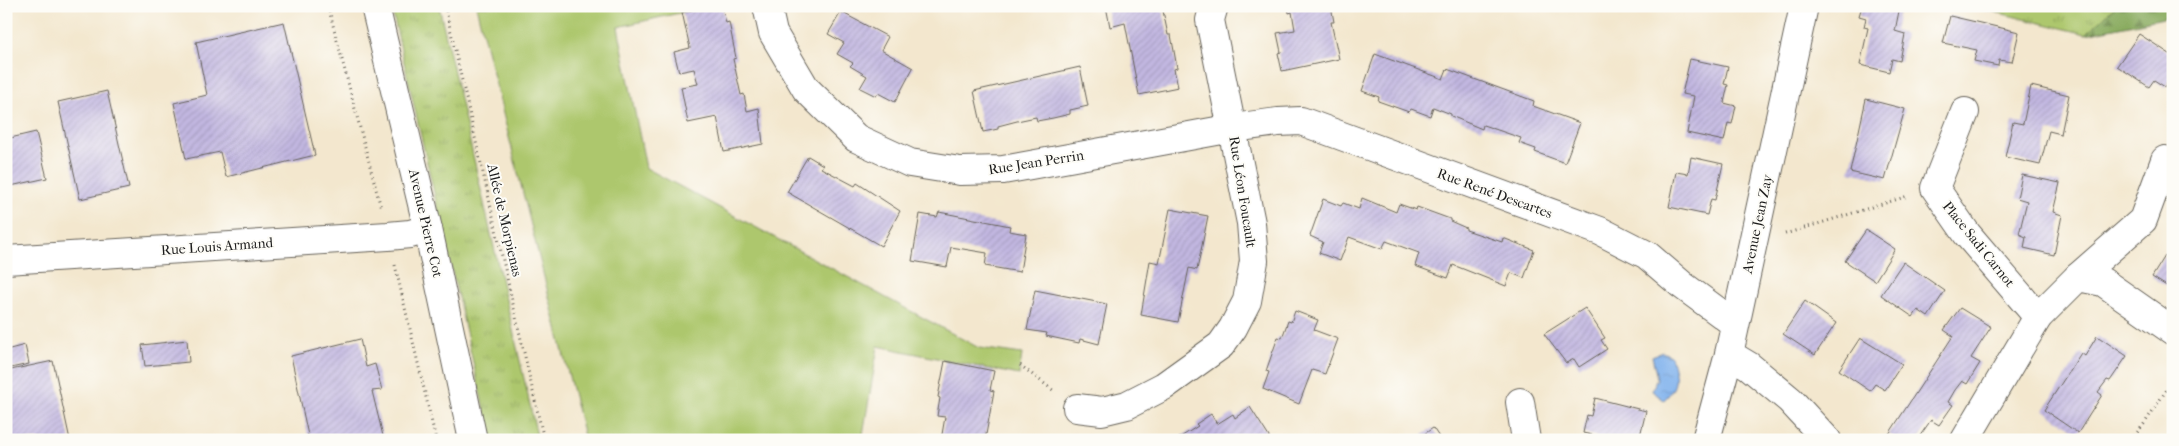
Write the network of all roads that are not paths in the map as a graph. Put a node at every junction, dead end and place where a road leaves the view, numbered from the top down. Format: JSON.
{"nodes":[{"id":1,"x":375,"y":6,"type":"edge"},
{"id":2,"x":767,"y":6,"type":"edge"},
{"id":3,"x":1214,"y":6,"type":"edge"},
{"id":4,"x":1804,"y":6,"type":"edge"},
{"id":5,"x":1965,"y":112,"type":"dead end"},
{"id":6,"x":1233,"y":128,"type":"junction"},
{"id":7,"x":2165,"y":160,"type":"dead end"},
{"id":8,"x":428,"y":229,"type":"junction"},
{"id":9,"x":6,"y":260,"type":"edge"},
{"id":10,"x":2078,"y":277,"type":"junction"},
{"id":11,"x":2038,"y":317,"type":"junction"},
{"id":12,"x":1735,"y":324,"type":"junction"},
{"id":13,"x":2173,"y":331,"type":"edge"},
{"id":14,"x":1730,"y":354,"type":"junction"},
{"id":15,"x":1520,"y":402,"type":"dead end"},
{"id":16,"x":1077,"y":408,"type":"road end"},
{"id":17,"x":473,"y":440,"type":"edge"},
{"id":18,"x":1526,"y":440,"type":"edge"},
{"id":19,"x":1706,"y":440,"type":"edge"},
{"id":20,"x":1827,"y":440,"type":"edge"},
{"id":21,"x":1965,"y":440,"type":"edge"}],
"edges":[{"from":1,"to":8,"type":"street","name":"Avenue Pierre Cot"},
{"from":2,"to":6,"type":"street","name":"Rue Jean Perrin"},
{"from":3,"to":6,"type":"street","name":"Rue Léon Foucault"},
{"from":4,"to":12,"type":"street","name":"Avenue Jean Zay"},
{"from":5,"to":11,"type":"street","name":"Place Sadi Carnot"},
{"from":6,"to":12,"type":"street","name":"Rue René Descartes"},
{"from":6,"to":16,"type":"street","name":"Rue Léon Foucault"},
{"from":7,"to":10,"type":"street"},
{"from":8,"to":9,"type":"street","name":"Rue Louis Armand"},
{"from":8,"to":17,"type":"street","name":"Avenue Pierre Cot"},
{"from":10,"to":11,"type":"street"},
{"from":10,"to":13,"type":"street"},
{"from":11,"to":21,"type":"street"},
{"from":12,"to":14,"type":"street","name":"Avenue Jean Zay"},
{"from":14,"to":19,"type":"street","name":"Avenue Jean Zay"},
{"from":14,"to":20,"type":"street"},
{"from":15,"to":18,"type":"street"}]}
